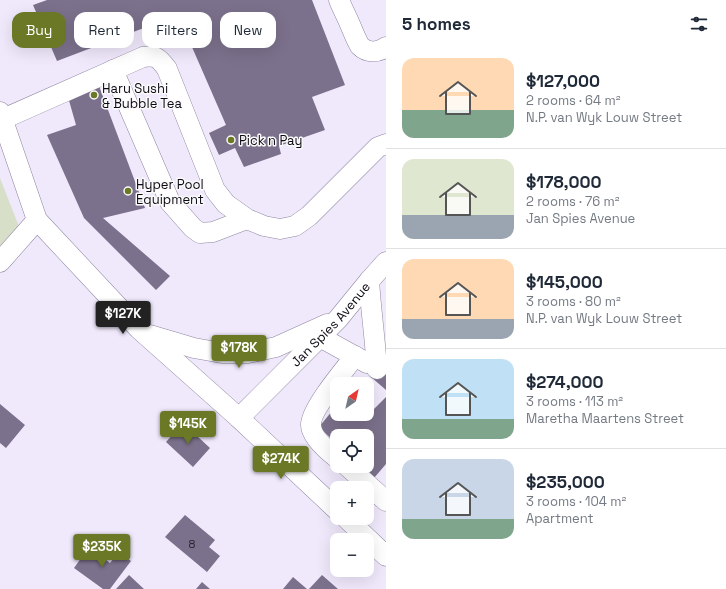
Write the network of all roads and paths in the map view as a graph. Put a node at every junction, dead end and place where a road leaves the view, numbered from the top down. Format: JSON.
{"nodes":[{"id":1,"x":339,"y":0,"type":"edge"},
{"id":2,"x":386,"y":47,"type":"edge"},
{"id":3,"x":114,"y":70,"type":"junction"},
{"id":4,"x":1,"y":115,"type":"edge"},
{"id":5,"x":386,"y":144,"type":"edge"},
{"id":6,"x":247,"y":219,"type":"junction"},
{"id":7,"x":37,"y":220,"type":"junction"},
{"id":8,"x":0,"y":262,"type":"edge"},
{"id":9,"x":386,"y":262,"type":"edge"},
{"id":10,"x":369,"y":281,"type":"junction"},
{"id":11,"x":338,"y":319,"type":"junction"},
{"id":12,"x":139,"y":329,"type":"junction"},
{"id":13,"x":320,"y":337,"type":"junction"},
{"id":14,"x":355,"y":356,"type":"junction"},
{"id":15,"x":381,"y":373,"type":"edge"},
{"id":16,"x":244,"y":422,"type":"junction"},
{"id":17,"x":330,"y":451,"type":"edge"},
{"id":18,"x":355,"y":473,"type":"edge"},
{"id":19,"x":386,"y":501,"type":"edge"},
{"id":20,"x":330,"y":503,"type":"edge"},
{"id":21,"x":353,"y":525,"type":"edge"},
{"id":22,"x":386,"y":556,"type":"edge"}],
"edges":[{"from":1,"to":2,"type":"street"},
{"from":3,"to":4,"type":"street"},
{"from":3,"to":6,"type":"street"},
{"from":3,"to":6,"type":"street"},
{"from":4,"to":7,"type":"street"},
{"from":5,"to":6,"type":"street"},
{"from":7,"to":8,"type":"street"},
{"from":7,"to":12,"type":"street"},
{"from":9,"to":10,"type":"street","name":"Jan Spies Avenue"},
{"from":10,"to":11,"type":"street","name":"Jan Spies Avenue"},
{"from":10,"to":15,"type":"street"},
{"from":11,"to":12,"type":"street"},
{"from":11,"to":13,"type":"street","name":"Jan Spies Avenue"},
{"from":12,"to":16,"type":"street"},
{"from":13,"to":14,"type":"street"},
{"from":13,"to":16,"type":"street","name":"Jan Spies Avenue"},
{"from":14,"to":15,"type":"street"},
{"from":14,"to":17,"type":"street"},
{"from":16,"to":20,"type":"street"},
{"from":18,"to":19,"type":"street"},
{"from":21,"to":22,"type":"street"}]}
